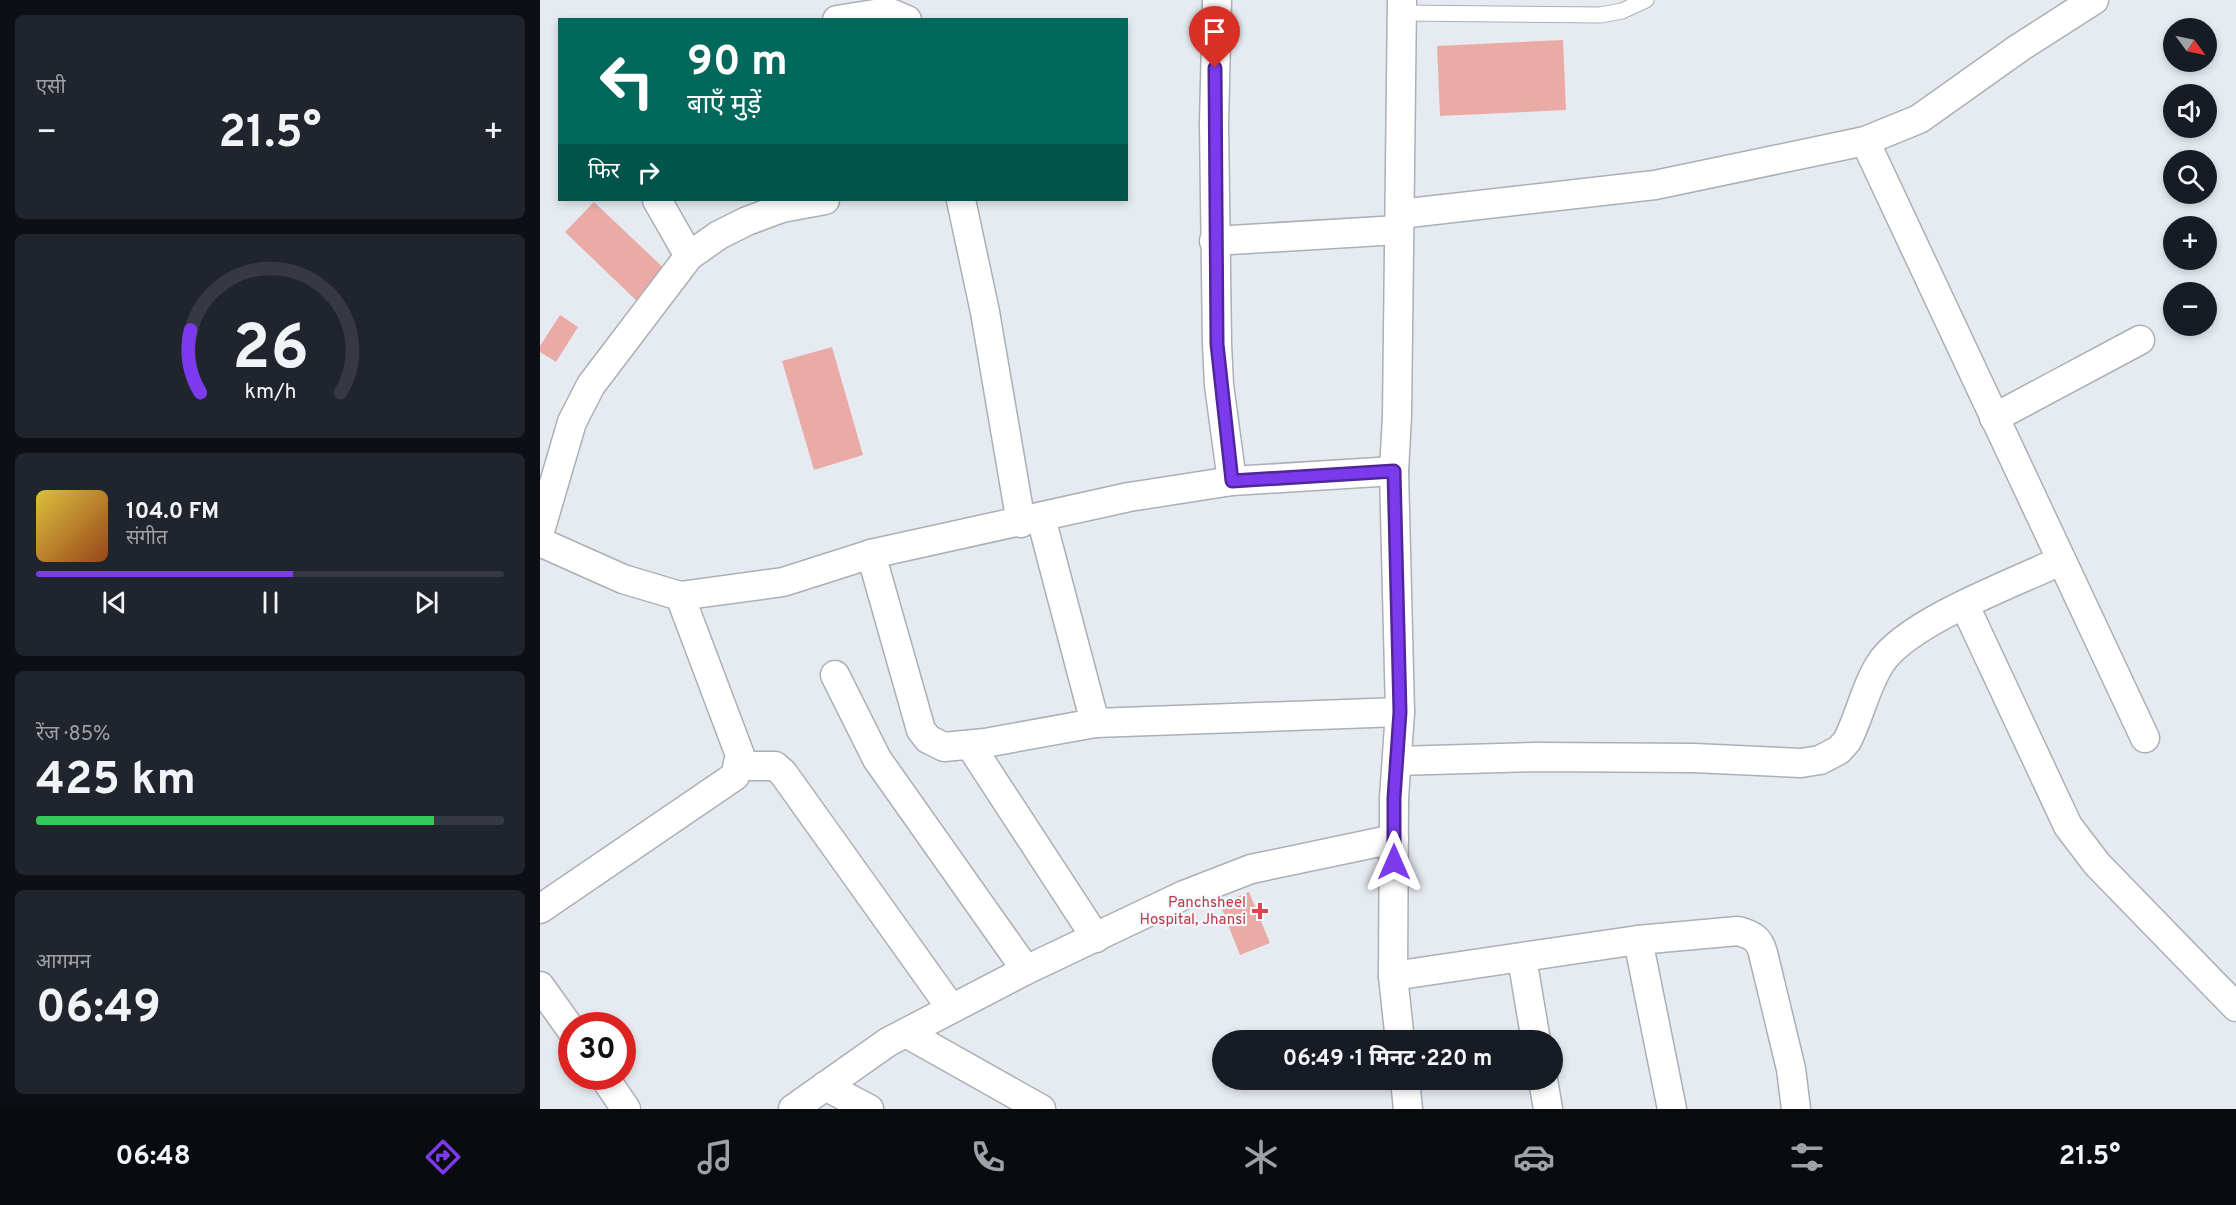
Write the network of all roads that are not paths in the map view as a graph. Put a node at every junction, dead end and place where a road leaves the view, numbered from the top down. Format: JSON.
{"nodes":[{"id":1,"x":1217,"y":0,"type":"edge"},
{"id":2,"x":1646,"y":0,"type":"edge"},
{"id":3,"x":2094,"y":0,"type":"edge"},
{"id":4,"x":1402,"y":7,"type":"edge"},
{"id":5,"x":850,"y":18,"type":"edge"},
{"id":6,"x":902,"y":18,"type":"edge"},
{"id":7,"x":1865,"y":141,"type":"junction"},
{"id":8,"x":658,"y":201,"type":"edge"},
{"id":9,"x":820,"y":201,"type":"edge"},
{"id":10,"x":961,"y":201,"type":"edge"},
{"id":11,"x":1399,"y":222,"type":"junction"},
{"id":12,"x":1214,"y":241,"type":"junction"},
{"id":13,"x":689,"y":256,"type":"junction"},
{"id":14,"x":2140,"y":340,"type":"dead end"},
{"id":15,"x":1994,"y":418,"type":"junction"},
{"id":16,"x":1394,"y":471,"type":"junction"},
{"id":17,"x":1232,"y":481,"type":"junction"},
{"id":18,"x":1031,"y":521,"type":"junction"},
{"id":19,"x":540,"y":531,"type":"edge"},
{"id":20,"x":540,"y":542,"type":"edge"},
{"id":21,"x":871,"y":554,"type":"junction"},
{"id":22,"x":2060,"y":561,"type":"junction"},
{"id":23,"x":680,"y":596,"type":"junction"},
{"id":24,"x":1965,"y":606,"type":"junction"},
{"id":25,"x":835,"y":675,"type":"dead end"},
{"id":26,"x":1400,"y":712,"type":"junction"},
{"id":27,"x":1095,"y":723,"type":"junction"},
{"id":28,"x":2145,"y":738,"type":"dead end"},
{"id":29,"x":970,"y":745,"type":"junction"},
{"id":30,"x":1397,"y":761,"type":"junction"},
{"id":31,"x":739,"y":766,"type":"junction"},
{"id":32,"x":1394,"y":839,"type":"junction"},
{"id":33,"x":540,"y":909,"type":"edge"},
{"id":34,"x":1096,"y":938,"type":"junction"},
{"id":35,"x":1638,"y":940,"type":"junction"},
{"id":36,"x":1522,"y":958,"type":"junction"},
{"id":37,"x":1026,"y":970,"type":"junction"},
{"id":38,"x":1393,"y":976,"type":"junction"},
{"id":39,"x":540,"y":986,"type":"edge"},
{"id":40,"x":2236,"y":1007,"type":"edge"},
{"id":41,"x":951,"y":1008,"type":"junction"},
{"id":42,"x":558,"y":1012,"type":"edge"},
{"id":43,"x":1399,"y":1030,"type":"edge"},
{"id":44,"x":1534,"y":1030,"type":"edge"},
{"id":45,"x":906,"y":1033,"type":"junction"},
{"id":46,"x":825,"y":1086,"type":"junction"},
{"id":47,"x":613,"y":1090,"type":"edge"},
{"id":48,"x":1406,"y":1090,"type":"edge"},
{"id":49,"x":1545,"y":1090,"type":"edge"},
{"id":50,"x":626,"y":1109,"type":"edge"},
{"id":51,"x":793,"y":1109,"type":"edge"},
{"id":52,"x":869,"y":1109,"type":"edge"},
{"id":53,"x":1041,"y":1109,"type":"edge"},
{"id":54,"x":1408,"y":1109,"type":"edge"},
{"id":55,"x":1548,"y":1109,"type":"edge"},
{"id":56,"x":1672,"y":1109,"type":"edge"},
{"id":57,"x":1796,"y":1109,"type":"edge"}],
"edges":[{"from":1,"to":12,"type":"street"},
{"from":2,"to":4,"type":"lane"},
{"from":3,"to":7,"type":"street"},
{"from":4,"to":11,"type":"street"},
{"from":5,"to":6,"type":"street"},
{"from":7,"to":11,"type":"street"},
{"from":7,"to":15,"type":"street"},
{"from":8,"to":13,"type":"street"},
{"from":9,"to":13,"type":"street"},
{"from":10,"to":18,"type":"street"},
{"from":11,"to":12,"type":"street"},
{"from":11,"to":16,"type":"street"},
{"from":12,"to":17,"type":"street"},
{"from":13,"to":19,"type":"street"},
{"from":14,"to":15,"type":"street"},
{"from":15,"to":22,"type":"street"},
{"from":16,"to":17,"type":"street"},
{"from":16,"to":26,"type":"street"},
{"from":17,"to":18,"type":"street"},
{"from":18,"to":21,"type":"street"},
{"from":18,"to":27,"type":"street"},
{"from":20,"to":23,"type":"street"},
{"from":21,"to":23,"type":"street"},
{"from":21,"to":29,"type":"street"},
{"from":22,"to":24,"type":"street"},
{"from":22,"to":28,"type":"street"},
{"from":23,"to":31,"type":"street"},
{"from":24,"to":30,"type":"street"},
{"from":24,"to":40,"type":"street"},
{"from":25,"to":37,"type":"street"},
{"from":26,"to":27,"type":"street"},
{"from":26,"to":30,"type":"street"},
{"from":27,"to":29,"type":"street"},
{"from":29,"to":34,"type":"street"},
{"from":30,"to":32,"type":"street"},
{"from":31,"to":33,"type":"street"},
{"from":31,"to":41,"type":"street"},
{"from":32,"to":34,"type":"street"},
{"from":32,"to":38,"type":"street"},
{"from":34,"to":37,"type":"street"},
{"from":35,"to":36,"type":"street"},
{"from":35,"to":56,"type":"street"},
{"from":35,"to":57,"type":"street"},
{"from":36,"to":38,"type":"street"},
{"from":36,"to":44,"type":"street"},
{"from":37,"to":41,"type":"street"},
{"from":38,"to":43,"type":"street"},
{"from":39,"to":42,"type":"street"},
{"from":41,"to":45,"type":"street"},
{"from":45,"to":46,"type":"street"},
{"from":45,"to":53,"type":"street"},
{"from":46,"to":51,"type":"street"},
{"from":46,"to":52,"type":"street"},
{"from":47,"to":50,"type":"street"},
{"from":48,"to":54,"type":"street"},
{"from":49,"to":55,"type":"street"}]}
